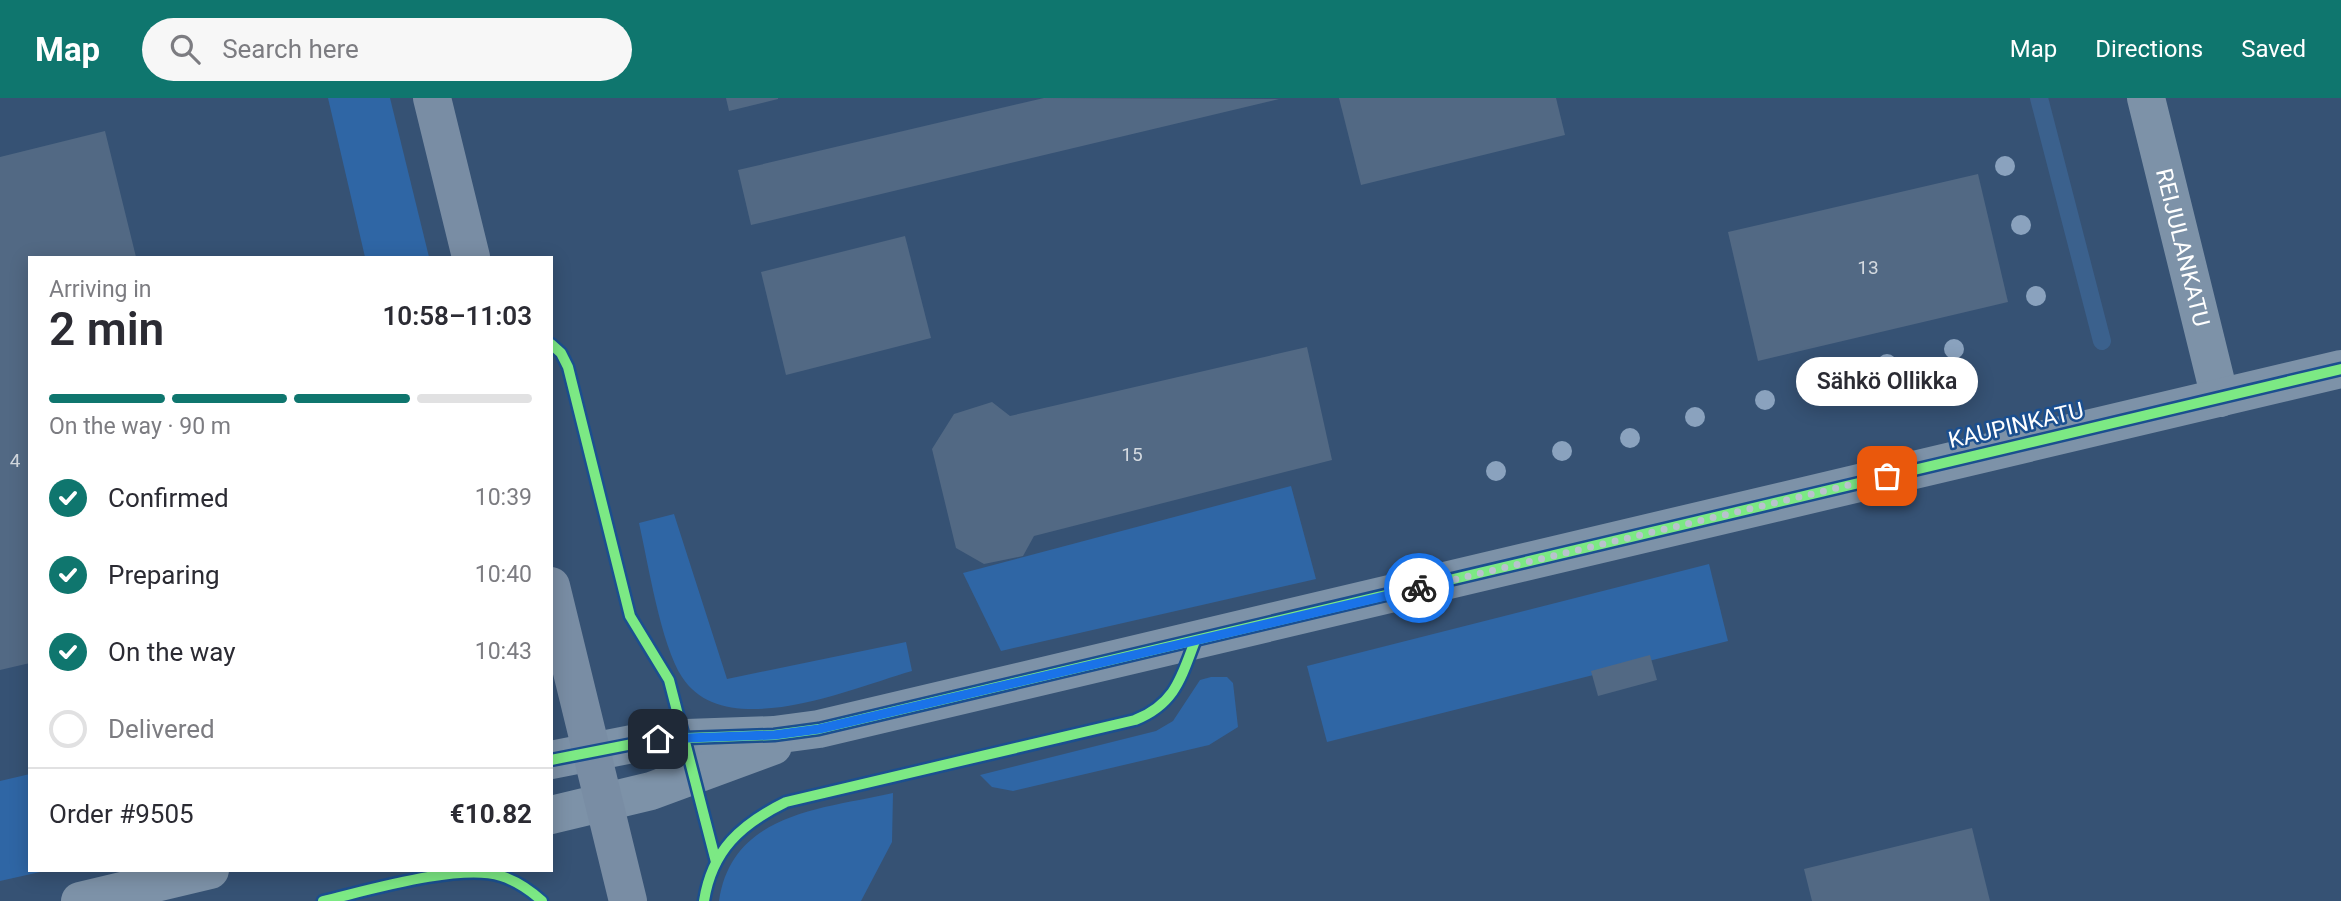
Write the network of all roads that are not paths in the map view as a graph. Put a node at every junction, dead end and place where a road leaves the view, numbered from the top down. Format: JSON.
{"nodes":[{"id":1,"x":432,"y":98,"type":"edge"},
{"id":2,"x":2146,"y":98,"type":"edge"},
{"id":3,"x":471,"y":256,"type":"edge"},
{"id":4,"x":2341,"y":369,"type":"edge"},
{"id":5,"x":2220,"y":398,"type":"junction"},
{"id":6,"x":553,"y":594,"type":"edge"},
{"id":7,"x":819,"y":729,"type":"junction"},
{"id":8,"x":592,"y":750,"type":"junction"},
{"id":9,"x":553,"y":760,"type":"edge"},
{"id":10,"x":604,"y":803,"type":"junction"},
{"id":11,"x":553,"y":815,"type":"edge"},
{"id":12,"x":202,"y":872,"type":"edge"},
{"id":13,"x":80,"y":901,"type":"edge"},
{"id":14,"x":628,"y":901,"type":"edge"}],
"edges":[{"from":1,"to":3,"type":"street"},
{"from":2,"to":5,"type":"street","name":"REIJULANKATU"},
{"from":4,"to":5,"type":"street","name":"KAUPINKATU"},
{"from":5,"to":7,"type":"street","name":"KAUPINKATU"},
{"from":6,"to":8,"type":"street"},
{"from":7,"to":8,"type":"street","name":"KAUPINKATU"},
{"from":7,"to":10,"type":"street","name":"KAUPINKATU"},
{"from":8,"to":9,"type":"street","name":"KAUPINKATU"},
{"from":8,"to":10,"type":"street"},
{"from":10,"to":11,"type":"street","name":"KAUPINKATU"},
{"from":10,"to":14,"type":"street"},
{"from":12,"to":13,"type":"street"}]}
